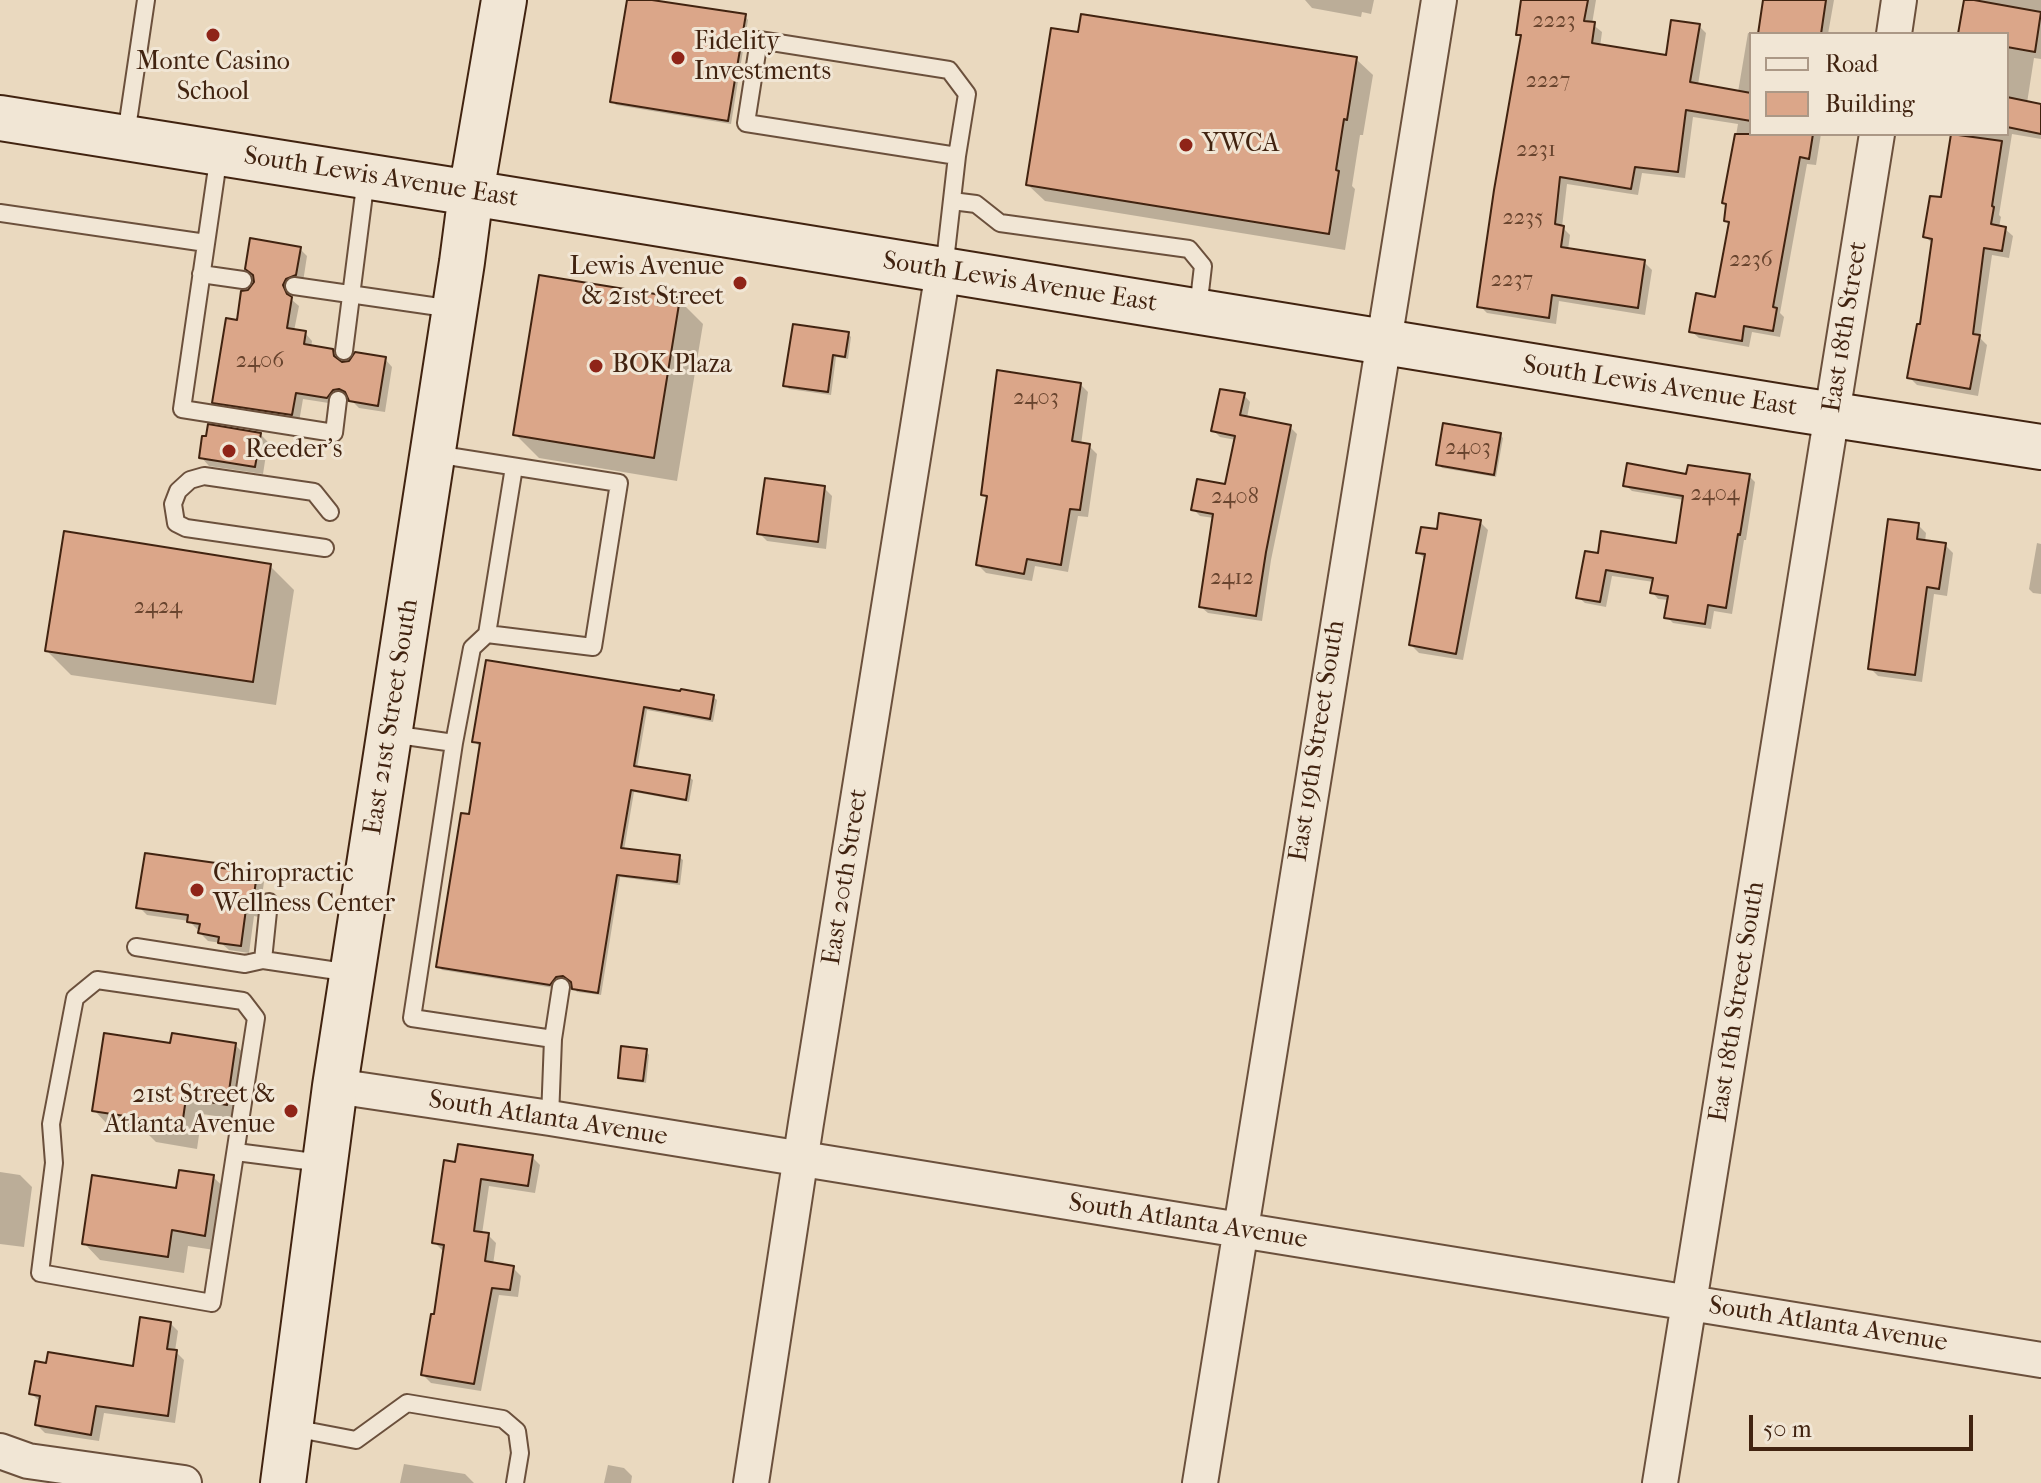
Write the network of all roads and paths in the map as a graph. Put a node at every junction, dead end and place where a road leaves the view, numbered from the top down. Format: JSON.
{"nodes":[{"id":1,"x":146,"y":0,"type":"edge"},
{"id":2,"x":504,"y":0,"type":"edge"},
{"id":3,"x":1439,"y":0,"type":"edge"},
{"id":4,"x":1899,"y":0,"type":"edge"},
{"id":5,"x":1894,"y":32,"type":"edge"},
{"id":6,"x":0,"y":118,"type":"edge"},
{"id":7,"x":1877,"y":136,"type":"edge"},
{"id":8,"x":126,"y":137,"type":"junction"},
{"id":9,"x":219,"y":152,"type":"junction"},
{"id":10,"x":957,"y":156,"type":"junction"},
{"id":11,"x":367,"y":176,"type":"junction"},
{"id":12,"x":471,"y":193,"type":"junction"},
{"id":13,"x":952,"y":201,"type":"junction"},
{"id":14,"x":0,"y":213,"type":"edge"},
{"id":15,"x":206,"y":243,"type":"junction"},
{"id":16,"x":943,"y":271,"type":"junction"},
{"id":17,"x":201,"y":274,"type":"junction"},
{"id":18,"x":243,"y":280,"type":"dead end"},
{"id":19,"x":294,"y":286,"type":"dead end"},
{"id":20,"x":351,"y":294,"type":"junction"},
{"id":21,"x":455,"y":309,"type":"junction"},
{"id":22,"x":1198,"y":310,"type":"junction"},
{"id":23,"x":1382,"y":342,"type":"junction"},
{"id":24,"x":344,"y":351,"type":"dead end"},
{"id":25,"x":338,"y":400,"type":"dead end"},
{"id":26,"x":1832,"y":415,"type":"junction"},
{"id":27,"x":2041,"y":447,"type":"edge"},
{"id":28,"x":432,"y":454,"type":"junction"},
{"id":29,"x":514,"y":467,"type":"junction"},
{"id":30,"x":330,"y":512,"type":"dead end"},
{"id":31,"x":1815,"y":520,"type":"joint"},
{"id":32,"x":325,"y":548,"type":"dead end"},
{"id":33,"x":487,"y":634,"type":"junction"},
{"id":34,"x":389,"y":734,"type":"junction"},
{"id":35,"x":454,"y":743,"type":"junction"},
{"id":36,"x":269,"y":902,"type":"dead end"},
{"id":37,"x":136,"y":947,"type":"dead end"},
{"id":38,"x":263,"y":960,"type":"junction"},
{"id":39,"x":352,"y":973,"type":"junction"},
{"id":40,"x":561,"y":987,"type":"dead end"},
{"id":41,"x":553,"y":1039,"type":"junction"},
{"id":42,"x":335,"y":1086,"type":"junction"},
{"id":43,"x":550,"y":1118,"type":"junction"},
{"id":44,"x":236,"y":1152,"type":"junction"},
{"id":45,"x":801,"y":1160,"type":"junction"},
{"id":46,"x":324,"y":1163,"type":"junction"},
{"id":47,"x":1240,"y":1231,"type":"junction"},
{"id":48,"x":1690,"y":1303,"type":"junction"},
{"id":49,"x":2041,"y":1360,"type":"edge"},
{"id":50,"x":291,"y":1427,"type":"junction"},
{"id":51,"x":0,"y":1451,"type":"edge"},
{"id":52,"x":184,"y":1483,"type":"edge"},
{"id":53,"x":283,"y":1483,"type":"edge"},
{"id":54,"x":515,"y":1483,"type":"edge"},
{"id":55,"x":751,"y":1483,"type":"edge"},
{"id":56,"x":1200,"y":1483,"type":"edge"},
{"id":57,"x":1660,"y":1483,"type":"edge"}],
"edges":[{"from":1,"to":8,"type":"lane"},
{"from":2,"to":12,"type":"main road","name":"East 21st Street South"},
{"from":3,"to":23,"type":"street","name":"East 19th Street South"},
{"from":4,"to":5,"type":"street"},
{"from":6,"to":8,"type":"main road","name":"South Lewis Avenue East"},
{"from":7,"to":26,"type":"street","name":"East 18th Street"},
{"from":8,"to":9,"type":"main road","name":"South Lewis Avenue East"},
{"from":9,"to":11,"type":"main road","name":"South Lewis Avenue East"},
{"from":9,"to":15,"type":"lane"},
{"from":10,"to":10,"type":"lane"},
{"from":10,"to":13,"type":"lane"},
{"from":11,"to":12,"type":"main road","name":"South Lewis Avenue East"},
{"from":11,"to":20,"type":"lane"},
{"from":12,"to":16,"type":"main road","name":"South Lewis Avenue East"},
{"from":12,"to":21,"type":"main road","name":"East 21st Street South"},
{"from":13,"to":16,"type":"lane"},
{"from":13,"to":22,"type":"lane"},
{"from":14,"to":15,"type":"lane"},
{"from":15,"to":17,"type":"lane"},
{"from":16,"to":22,"type":"main road","name":"South Lewis Avenue East"},
{"from":16,"to":45,"type":"street","name":"East 20th Street"},
{"from":17,"to":18,"type":"lane"},
{"from":17,"to":25,"type":"lane"},
{"from":19,"to":20,"type":"lane"},
{"from":20,"to":21,"type":"lane"},
{"from":20,"to":24,"type":"lane"},
{"from":21,"to":28,"type":"main road","name":"East 21st Street South"},
{"from":22,"to":23,"type":"main road","name":"South Lewis Avenue East"},
{"from":23,"to":26,"type":"main road","name":"South Lewis Avenue East"},
{"from":23,"to":47,"type":"street","name":"East 19th Street South"},
{"from":26,"to":27,"type":"main road","name":"South Lewis Avenue East"},
{"from":26,"to":31,"type":"street","name":"East 18th Street"},
{"from":28,"to":29,"type":"lane"},
{"from":28,"to":34,"type":"main road","name":"East 21st Street South"},
{"from":29,"to":33,"type":"lane"},
{"from":29,"to":33,"type":"lane"},
{"from":30,"to":32,"type":"lane"},
{"from":31,"to":48,"type":"street","name":"East 18th Street South"},
{"from":33,"to":35,"type":"lane"},
{"from":34,"to":35,"type":"lane"},
{"from":34,"to":39,"type":"main road","name":"East 21st Street South"},
{"from":35,"to":41,"type":"lane"},
{"from":36,"to":38,"type":"lane"},
{"from":37,"to":38,"type":"lane"},
{"from":38,"to":39,"type":"lane"},
{"from":39,"to":42,"type":"main road","name":"East 21st Street South"},
{"from":40,"to":41,"type":"lane"},
{"from":41,"to":43,"type":"lane"},
{"from":42,"to":43,"type":"street","name":"South Atlanta Avenue"},
{"from":42,"to":46,"type":"main road","name":"East 21st Street South"},
{"from":43,"to":45,"type":"street","name":"South Atlanta Avenue"},
{"from":44,"to":44,"type":"lane"},
{"from":44,"to":46,"type":"lane"},
{"from":45,"to":47,"type":"street","name":"South Atlanta Avenue"},
{"from":45,"to":55,"type":"street","name":"East 20th Street"},
{"from":46,"to":50,"type":"main road","name":"East 21st Street South"},
{"from":47,"to":48,"type":"street","name":"South Atlanta Avenue"},
{"from":47,"to":56,"type":"street","name":"East 19th Street South"},
{"from":48,"to":49,"type":"street","name":"South Atlanta Avenue"},
{"from":48,"to":57,"type":"street","name":"East 18th Street South"},
{"from":50,"to":53,"type":"main road","name":"East 21st Street South"},
{"from":50,"to":54,"type":"lane"},
{"from":51,"to":52,"type":"street"}]}
